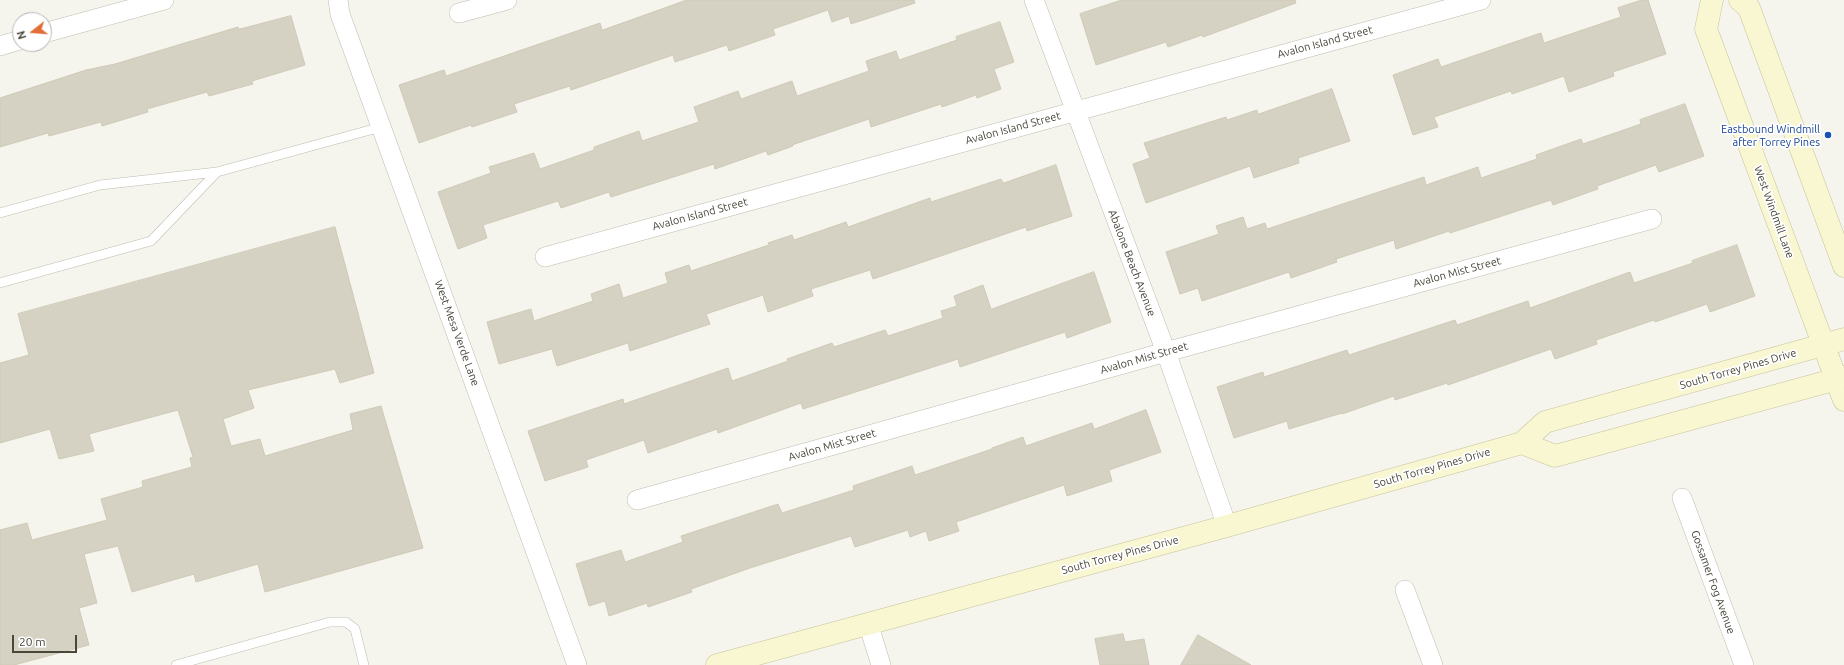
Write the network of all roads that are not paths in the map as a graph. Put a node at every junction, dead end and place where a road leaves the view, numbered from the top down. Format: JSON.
{"nodes":[{"id":1,"x":338,"y":0,"type":"edge"},
{"id":2,"x":507,"y":0,"type":"edge"},
{"id":3,"x":1034,"y":0,"type":"edge"},
{"id":4,"x":1481,"y":0,"type":"edge"},
{"id":5,"x":1712,"y":0,"type":"edge"},
{"id":6,"x":1740,"y":0,"type":"edge"},
{"id":7,"x":158,"y":1,"type":"edge"},
{"id":8,"x":459,"y":13,"type":"dead end"},
{"id":9,"x":52,"y":31,"type":"edge"},
{"id":10,"x":12,"y":42,"type":"edge"},
{"id":11,"x":0,"y":46,"type":"edge"},
{"id":12,"x":1076,"y":110,"type":"junction"},
{"id":13,"x":381,"y":127,"type":"junction"},
{"id":14,"x":217,"y":172,"type":"junction"},
{"id":15,"x":0,"y":213,"type":"edge"},
{"id":16,"x":1652,"y":219,"type":"dead end"},
{"id":17,"x":545,"y":257,"type":"dead end"},
{"id":18,"x":1844,"y":266,"type":"edge"},
{"id":19,"x":0,"y":283,"type":"edge"},
{"id":20,"x":1844,"y":339,"type":"edge"},
{"id":21,"x":1823,"y":345,"type":"junction"},
{"id":22,"x":1166,"y":352,"type":"junction"},
{"id":23,"x":1840,"y":378,"type":"edge"},
{"id":24,"x":1844,"y":400,"type":"edge"},
{"id":25,"x":1522,"y":443,"type":"junction"},
{"id":26,"x":1682,"y":498,"type":"dead end"},
{"id":27,"x":637,"y":500,"type":"dead end"},
{"id":28,"x":1227,"y":526,"type":"junction"},
{"id":29,"x":1405,"y":590,"type":"dead end"},
{"id":30,"x":868,"y":623,"type":"junction"},
{"id":31,"x":176,"y":665,"type":"edge"},
{"id":32,"x":364,"y":665,"type":"edge"},
{"id":33,"x":577,"y":665,"type":"edge"},
{"id":34,"x":717,"y":665,"type":"edge"},
{"id":35,"x":880,"y":665,"type":"edge"},
{"id":36,"x":1433,"y":665,"type":"edge"},
{"id":37,"x":1744,"y":665,"type":"edge"}],
"edges":[{"from":1,"to":13,"type":"street","name":"West Mesa Verde Lane"},
{"from":2,"to":8,"type":"street"},
{"from":3,"to":12,"type":"street","name":"Abalone Beach Avenue"},
{"from":4,"to":12,"type":"street","name":"Avalon Island Street"},
{"from":5,"to":21,"type":"street","name":"West Windmill Lane"},
{"from":6,"to":18,"type":"street"},
{"from":7,"to":9,"type":"street"},
{"from":10,"to":11,"type":"street"},
{"from":12,"to":17,"type":"street","name":"Avalon Island Street"},
{"from":12,"to":22,"type":"street","name":"Abalone Beach Avenue"},
{"from":13,"to":14,"type":"lane"},
{"from":13,"to":33,"type":"street","name":"West Mesa Verde Lane"},
{"from":14,"to":15,"type":"lane"},
{"from":14,"to":19,"type":"lane"},
{"from":16,"to":22,"type":"street","name":"Avalon Mist Street"},
{"from":20,"to":21,"type":"street","name":"South Torrey Pines Drive"},
{"from":21,"to":23,"type":"street","name":"West Windmill Lane"},
{"from":21,"to":25,"type":"street","name":"South Torrey Pines Drive"},
{"from":22,"to":27,"type":"street","name":"Avalon Mist Street"},
{"from":22,"to":28,"type":"street","name":"Abalone Beach Avenue"},
{"from":23,"to":24,"type":"street","name":"West Windmill Lane"},
{"from":23,"to":25,"type":"street"},
{"from":25,"to":28,"type":"street","name":"South Torrey Pines Drive"},
{"from":26,"to":37,"type":"street","name":"Gossamer Fog Avenue"},
{"from":28,"to":30,"type":"street","name":"South Torrey Pines Drive"},
{"from":29,"to":36,"type":"street"},
{"from":30,"to":34,"type":"street","name":"South Torrey Pines Drive"},
{"from":30,"to":35,"type":"street"},
{"from":31,"to":32,"type":"lane"}]}
